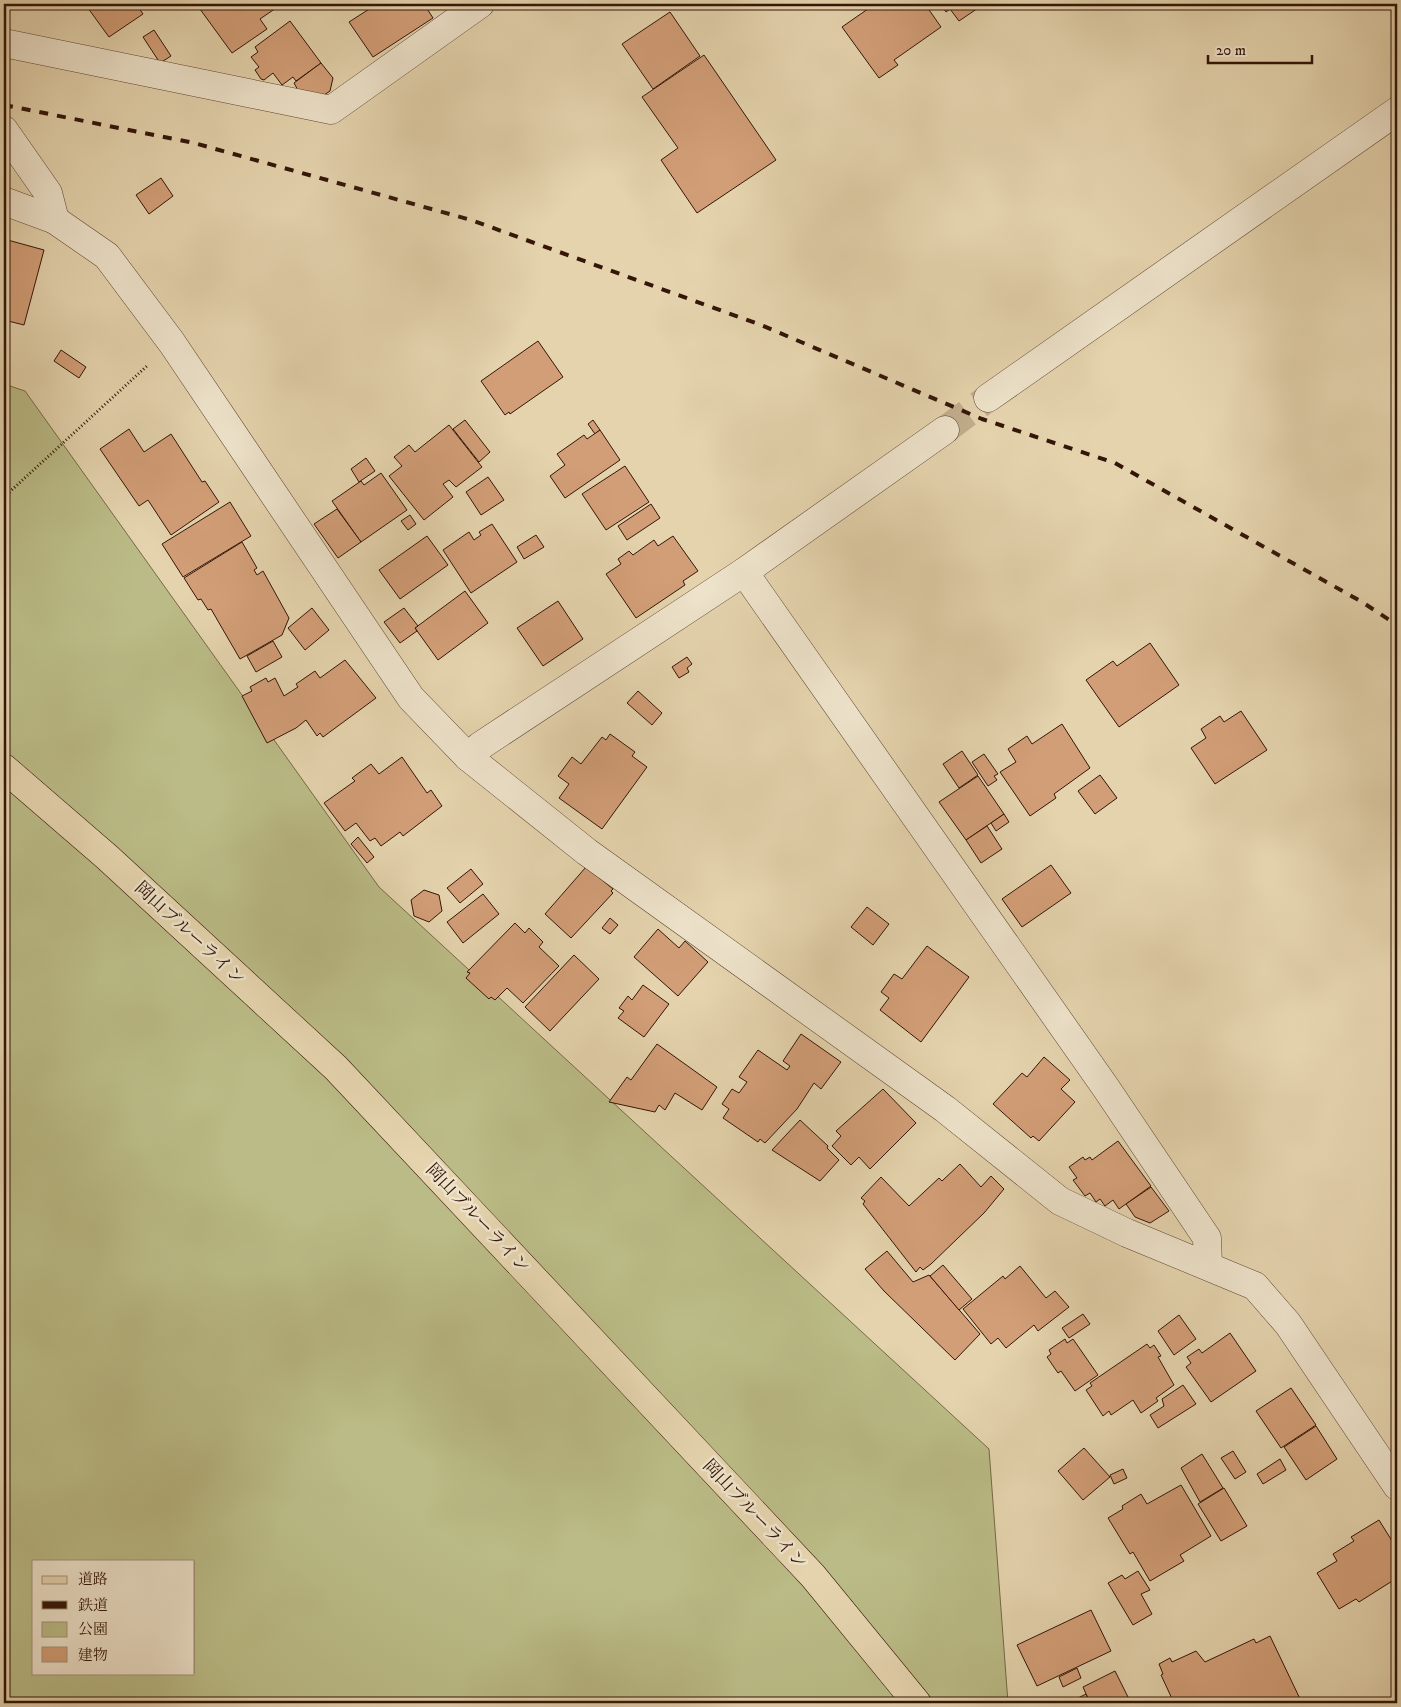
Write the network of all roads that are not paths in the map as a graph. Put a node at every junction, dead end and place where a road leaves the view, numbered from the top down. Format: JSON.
{"nodes":[{"id":1,"x":480,"y":4,"type":"edge"},
{"id":2,"x":4,"y":43,"type":"edge"},
{"id":3,"x":1397,"y":111,"type":"edge"},
{"id":4,"x":4,"y":130,"type":"edge"},
{"id":5,"x":4,"y":201,"type":"edge"},
{"id":6,"x":55,"y":220,"type":"junction"},
{"id":7,"x":988,"y":398,"type":"tunnel mouth"},
{"id":8,"x":945,"y":430,"type":"tunnel mouth"},
{"id":9,"x":744,"y":572,"type":"junction"},
{"id":10,"x":468,"y":757,"type":"junction"},
{"id":11,"x":4,"y":768,"type":"edge"},
{"id":12,"x":1208,"y":1265,"type":"junction"},
{"id":13,"x":1397,"y":1486,"type":"edge"},
{"id":14,"x":917,"y":1703,"type":"edge"}],
"edges":[{"from":1,"to":2,"type":"street"},
{"from":3,"to":7,"type":"street"},
{"from":4,"to":6,"type":"street"},
{"from":5,"to":6,"type":"street"},
{"from":6,"to":10,"type":"street"},
{"from":8,"to":9,"type":"street"},
{"from":9,"to":10,"type":"street"},
{"from":9,"to":12,"type":"street"},
{"from":10,"to":12,"type":"street"},
{"from":11,"to":14,"type":"main road","name":"岡山ブルーライン"},
{"from":12,"to":13,"type":"street"}]}
